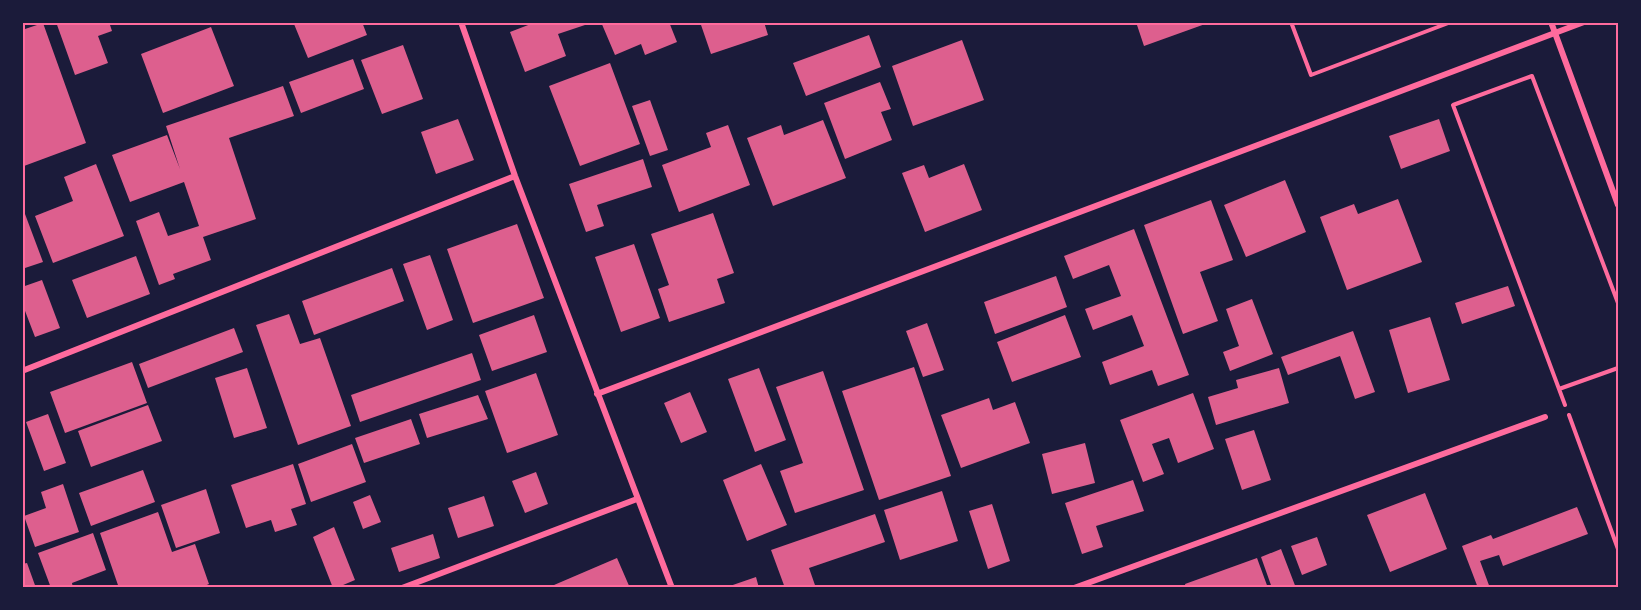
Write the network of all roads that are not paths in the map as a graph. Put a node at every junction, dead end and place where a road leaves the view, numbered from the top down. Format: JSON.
{"nodes":[{"id":1,"x":461,"y":22,"type":"edge"},
{"id":2,"x":1551,"y":22,"type":"edge"},
{"id":3,"x":1584,"y":22,"type":"edge"},
{"id":4,"x":1555,"y":33,"type":"junction"},
{"id":5,"x":515,"y":176,"type":"junction"},
{"id":6,"x":1618,"y":205,"type":"edge"},
{"id":7,"x":22,"y":371,"type":"edge"},
{"id":8,"x":597,"y":394,"type":"junction"},
{"id":9,"x":1545,"y":417,"type":"dead end"},
{"id":10,"x":637,"y":499,"type":"junction"},
{"id":11,"x":402,"y":588,"type":"edge"},
{"id":12,"x":672,"y":588,"type":"edge"},
{"id":13,"x":1074,"y":588,"type":"edge"}],
"edges":[{"from":1,"to":5,"type":"street"},
{"from":2,"to":4,"type":"street"},
{"from":3,"to":4,"type":"street"},
{"from":4,"to":6,"type":"street"},
{"from":4,"to":8,"type":"street"},
{"from":5,"to":7,"type":"street"},
{"from":5,"to":8,"type":"street"},
{"from":8,"to":10,"type":"street"},
{"from":9,"to":13,"type":"street"},
{"from":10,"to":11,"type":"street"},
{"from":10,"to":12,"type":"street"}]}
